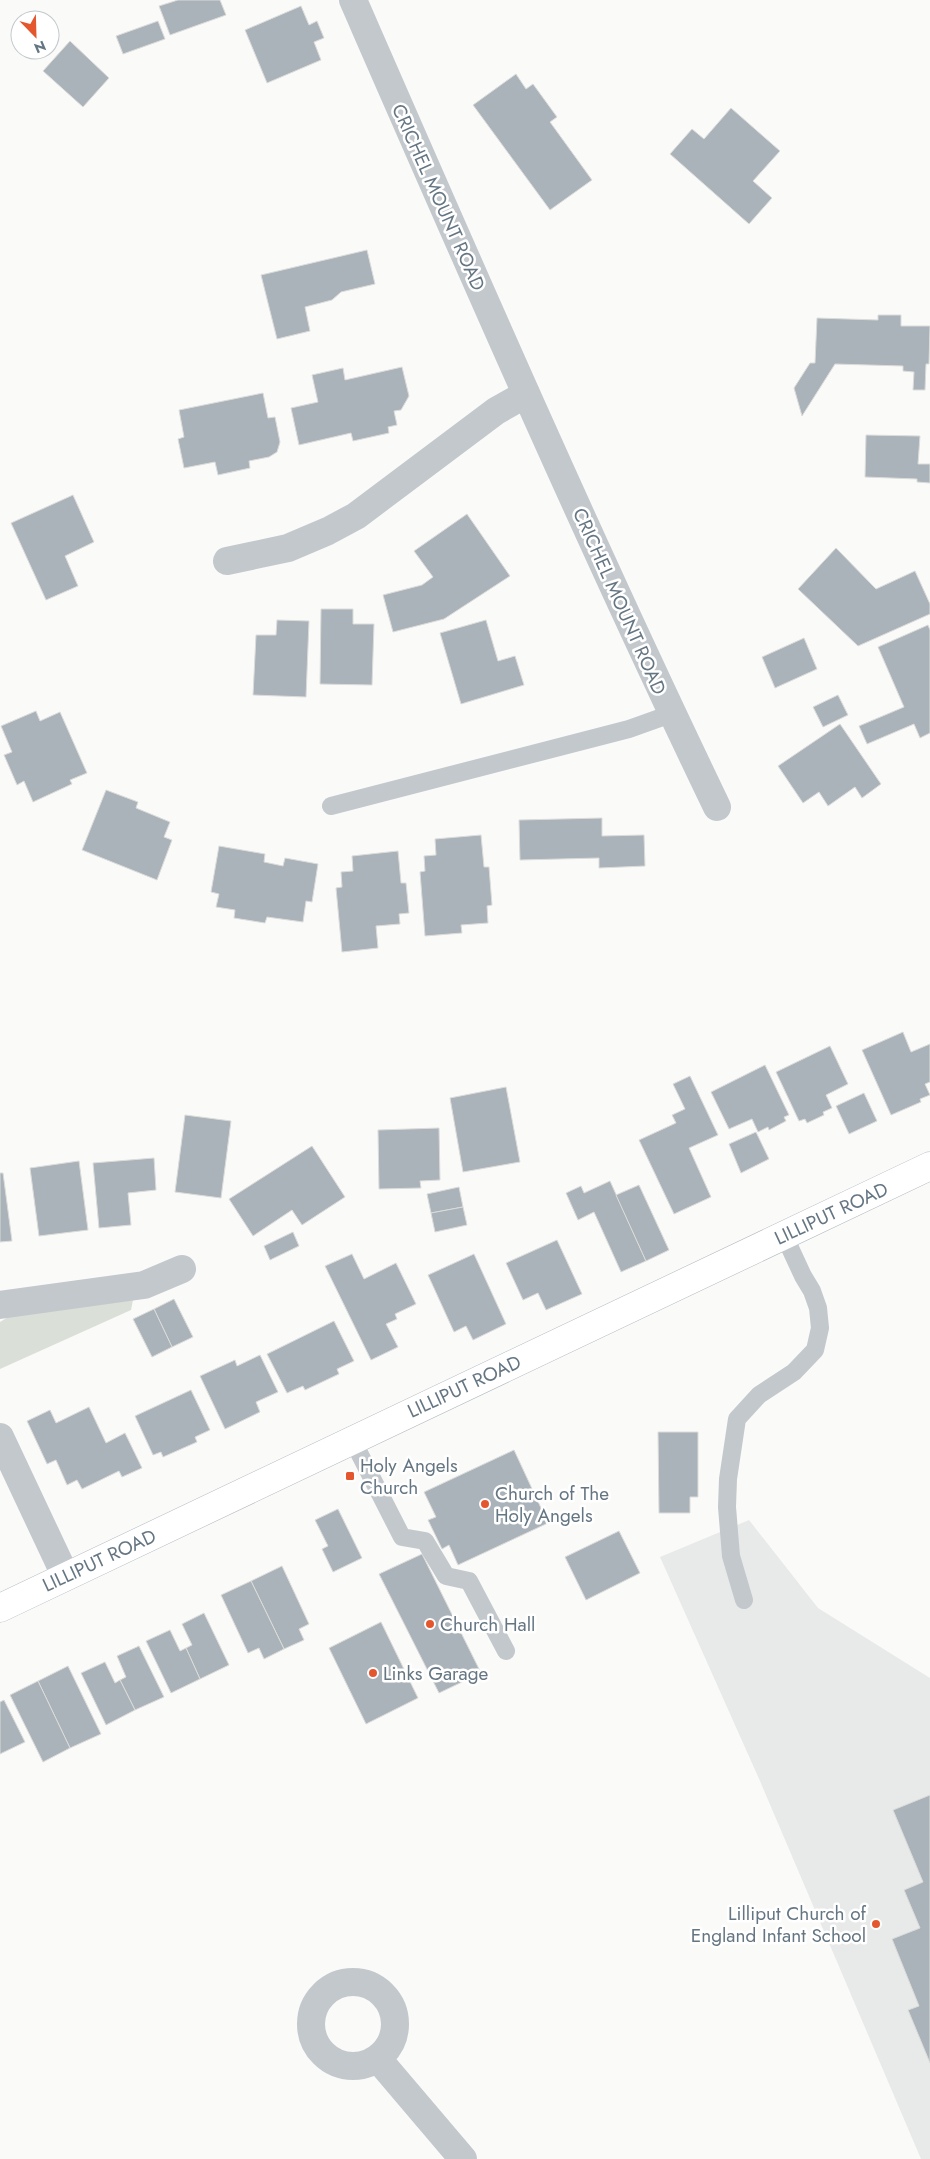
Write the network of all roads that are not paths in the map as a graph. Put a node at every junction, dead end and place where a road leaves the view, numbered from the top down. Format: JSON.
{"nodes":[{"id":1,"x":353,"y":0,"type":"edge"},
{"id":2,"x":526,"y":394,"type":"junction"},
{"id":3,"x":227,"y":561,"type":"dead end"},
{"id":4,"x":671,"y":714,"type":"junction"},
{"id":5,"x":331,"y":806,"type":"dead end"},
{"id":6,"x":717,"y":807,"type":"dead end"},
{"id":7,"x":930,"y":1166,"type":"edge"},
{"id":8,"x":784,"y":1235,"type":"junction"},
{"id":9,"x":182,"y":1270,"type":"dead end"},
{"id":10,"x":0,"y":1305,"type":"edge"},
{"id":11,"x":0,"y":1437,"type":"edge"},
{"id":12,"x":352,"y":1440,"type":"junction"},
{"id":13,"x":65,"y":1575,"type":"junction"},
{"id":14,"x":744,"y":1600,"type":"dead end"},
{"id":15,"x":0,"y":1608,"type":"edge"},
{"id":16,"x":506,"y":1651,"type":"dead end"},
{"id":17,"x":378,"y":2058,"type":"dead end"},
{"id":18,"x":462,"y":2159,"type":"edge"}],
"edges":[{"from":1,"to":2,"type":"street","name":"CRICHEL MOUNT ROAD"},
{"from":2,"to":3,"type":"street"},
{"from":2,"to":4,"type":"street","name":"CRICHEL MOUNT ROAD"},
{"from":4,"to":5,"type":"lane"},
{"from":4,"to":6,"type":"street","name":"CRICHEL MOUNT ROAD"},
{"from":7,"to":8,"type":"street","name":"LILLIPUT ROAD"},
{"from":8,"to":12,"type":"street","name":"LILLIPUT ROAD"},
{"from":8,"to":14,"type":"lane"},
{"from":9,"to":10,"type":"street"},
{"from":11,"to":13,"type":"street"},
{"from":12,"to":13,"type":"street","name":"LILLIPUT ROAD"},
{"from":12,"to":16,"type":"lane"},
{"from":13,"to":15,"type":"street","name":"LILLIPUT ROAD"},
{"from":17,"to":18,"type":"street"}]}
